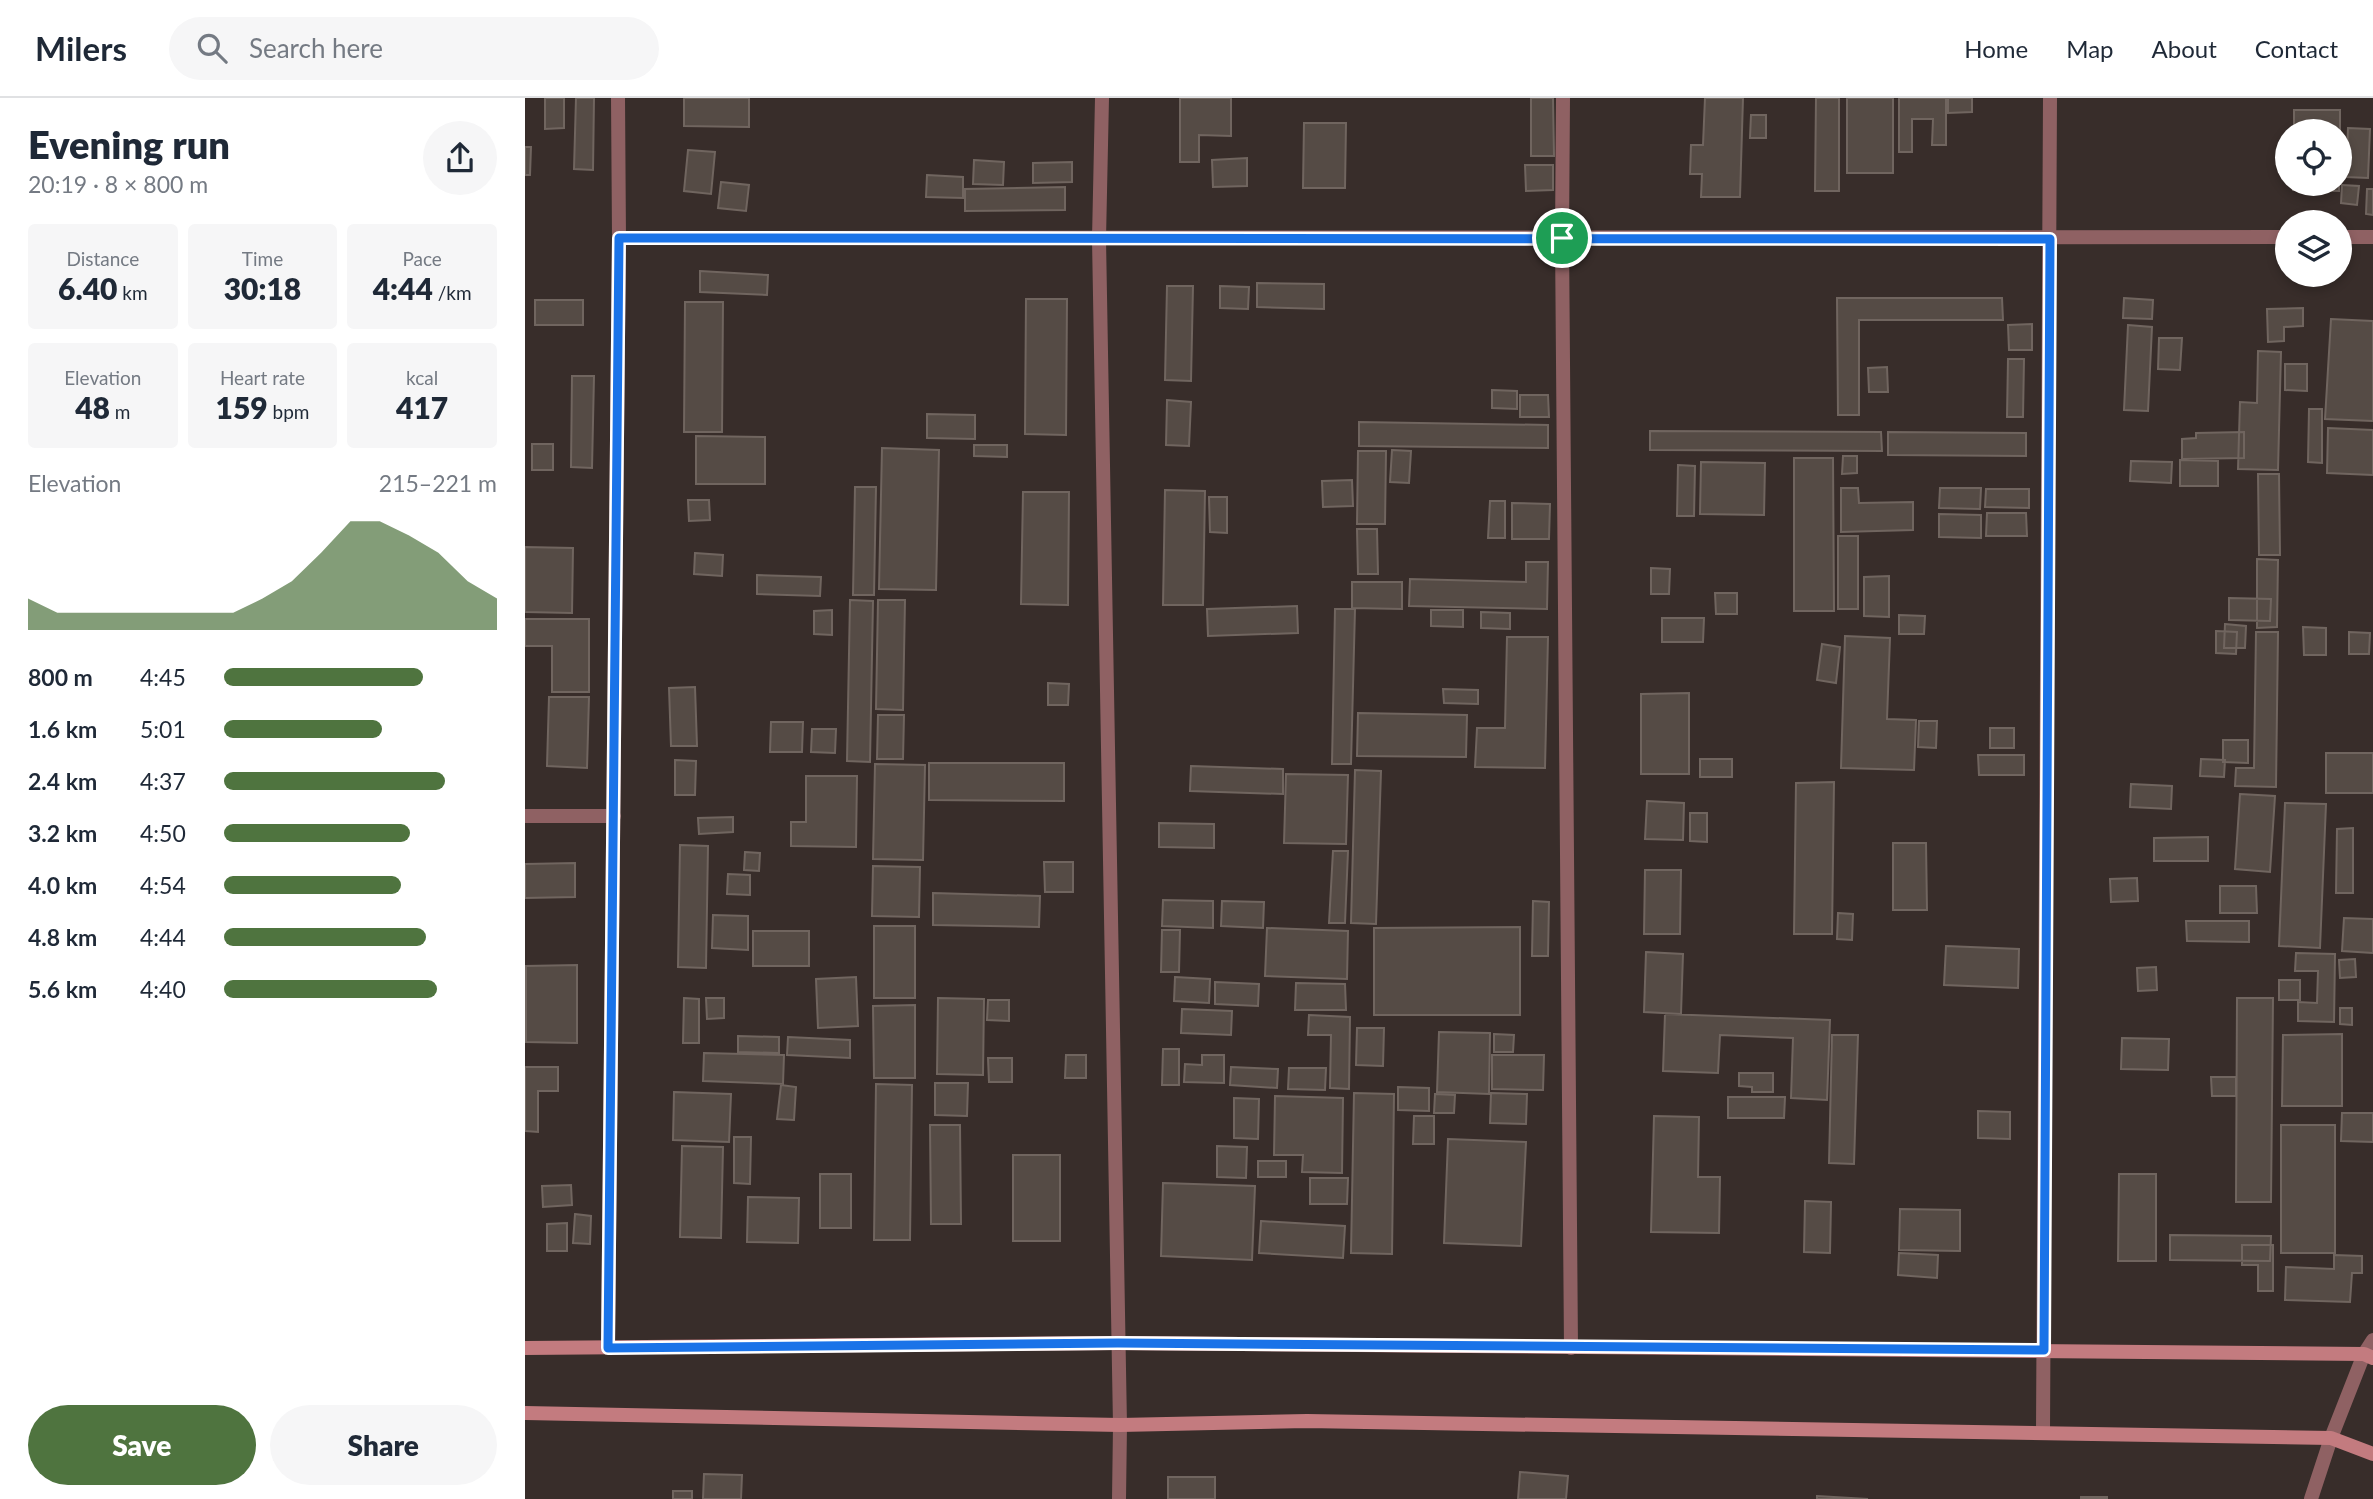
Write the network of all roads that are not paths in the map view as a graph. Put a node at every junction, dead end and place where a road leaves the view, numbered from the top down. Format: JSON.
{"nodes":[{"id":1,"x":618,"y":98,"type":"edge"},
{"id":2,"x":1102,"y":98,"type":"edge"},
{"id":3,"x":1563,"y":98,"type":"edge"},
{"id":4,"x":2050,"y":98,"type":"edge"},
{"id":5,"x":2275,"y":237,"type":"edge"},
{"id":6,"x":2352,"y":237,"type":"edge"},
{"id":7,"x":2373,"y":237,"type":"edge"},
{"id":8,"x":619,"y":238,"type":"junction"},
{"id":9,"x":1562,"y":238,"type":"junction"},
{"id":10,"x":1099,"y":239,"type":"junction"},
{"id":11,"x":2050,"y":239,"type":"junction"},
{"id":12,"x":525,"y":816,"type":"edge"},
{"id":13,"x":614,"y":816,"type":"junction"},
{"id":14,"x":2373,"y":1340,"type":"edge"},
{"id":15,"x":1118,"y":1343,"type":"junction"},
{"id":16,"x":525,"y":1348,"type":"edge"},
{"id":17,"x":608,"y":1348,"type":"junction"},
{"id":18,"x":1571,"y":1348,"type":"junction"},
{"id":19,"x":2044,"y":1350,"type":"junction"},
{"id":20,"x":2368,"y":1356,"type":"edge"},
{"id":21,"x":525,"y":1413,"type":"edge"},
{"id":22,"x":1120,"y":1425,"type":"junction"},
{"id":23,"x":2043,"y":1432,"type":"junction"},
{"id":24,"x":2331,"y":1438,"type":"junction"},
{"id":25,"x":2373,"y":1454,"type":"edge"},
{"id":26,"x":1119,"y":1499,"type":"edge"},
{"id":27,"x":2311,"y":1499,"type":"edge"}],
"edges":[{"from":1,"to":8,"type":"street"},
{"from":2,"to":10,"type":"street"},
{"from":3,"to":9,"type":"street"},
{"from":4,"to":11,"type":"street"},
{"from":5,"to":11,"type":"street"},
{"from":6,"to":7,"type":"street"},
{"from":8,"to":10,"type":"street"},
{"from":8,"to":13,"type":"street"},
{"from":9,"to":10,"type":"street"},
{"from":9,"to":11,"type":"street"},
{"from":9,"to":18,"type":"street"},
{"from":10,"to":15,"type":"street"},
{"from":11,"to":19,"type":"street"},
{"from":12,"to":13,"type":"street"},
{"from":13,"to":17,"type":"street"},
{"from":14,"to":20,"type":"street"},
{"from":15,"to":17,"type":"street"},
{"from":15,"to":18,"type":"street"},
{"from":15,"to":22,"type":"street"},
{"from":16,"to":17,"type":"street"},
{"from":18,"to":19,"type":"street"},
{"from":19,"to":20,"type":"street"},
{"from":19,"to":23,"type":"street"},
{"from":20,"to":24,"type":"street"},
{"from":21,"to":22,"type":"street"},
{"from":22,"to":23,"type":"street"},
{"from":22,"to":26,"type":"street"},
{"from":23,"to":24,"type":"street"},
{"from":24,"to":25,"type":"street"},
{"from":24,"to":27,"type":"street"}]}
